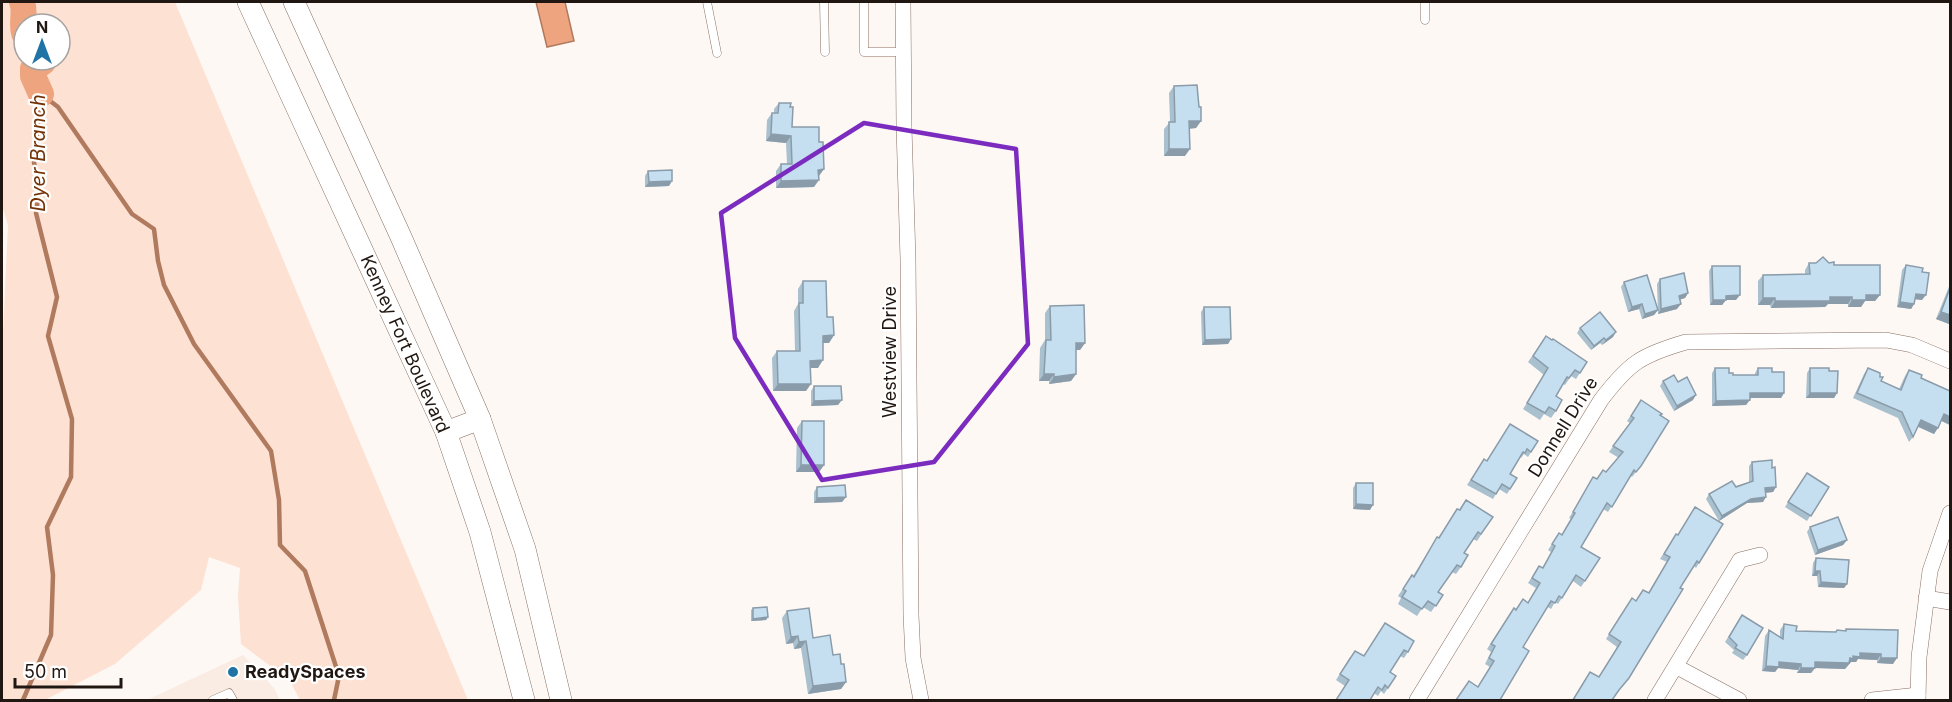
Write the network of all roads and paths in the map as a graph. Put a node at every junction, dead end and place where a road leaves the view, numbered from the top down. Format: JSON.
{"nodes":[{"id":1,"x":248,"y":2,"type":"edge"},
{"id":2,"x":294,"y":2,"type":"edge"},
{"id":3,"x":707,"y":2,"type":"edge"},
{"id":4,"x":824,"y":2,"type":"edge"},
{"id":5,"x":864,"y":2,"type":"edge"},
{"id":6,"x":903,"y":2,"type":"edge"},
{"id":7,"x":1425,"y":2,"type":"edge"},
{"id":8,"x":1425,"y":20,"type":"dead end"},
{"id":9,"x":825,"y":52,"type":"dead end"},
{"id":10,"x":903,"y":52,"type":"junction"},
{"id":11,"x":717,"y":53,"type":"dead end"},
{"id":12,"x":1950,"y":361,"type":"edge"},
{"id":13,"x":480,"y":419,"type":"junction"},
{"id":14,"x":446,"y":432,"type":"junction"},
{"id":15,"x":1950,"y":513,"type":"edge"},
{"id":16,"x":1760,"y":555,"type":"dead end"},
{"id":17,"x":1926,"y":598,"type":"junction"},
{"id":18,"x":1950,"y":602,"type":"edge"},
{"id":19,"x":1677,"y":667,"type":"junction"},
{"id":20,"x":1918,"y":698,"type":"edge"},
{"id":21,"x":213,"y":700,"type":"edge"},
{"id":22,"x":233,"y":700,"type":"edge"},
{"id":23,"x":524,"y":700,"type":"edge"},
{"id":24,"x":561,"y":700,"type":"edge"},
{"id":25,"x":921,"y":700,"type":"edge"},
{"id":26,"x":1417,"y":700,"type":"edge"},
{"id":27,"x":1655,"y":700,"type":"edge"},
{"id":28,"x":1739,"y":700,"type":"edge"},
{"id":29,"x":1872,"y":700,"type":"edge"}],
"edges":[{"from":1,"to":14,"type":"main road","name":"Kenney Fort Boulevard"},
{"from":2,"to":13,"type":"main road"},
{"from":3,"to":11,"type":"lane"},
{"from":4,"to":9,"type":"lane"},
{"from":5,"to":10,"type":"lane"},
{"from":6,"to":10,"type":"street","name":"Westview Drive"},
{"from":7,"to":8,"type":"lane"},
{"from":10,"to":25,"type":"street","name":"Westview Drive"},
{"from":12,"to":26,"type":"street","name":"Donnell Drive"},
{"from":13,"to":14,"type":"main road"},
{"from":13,"to":24,"type":"main road"},
{"from":14,"to":23,"type":"main road","name":"Kenney Fort Boulevard"},
{"from":15,"to":17,"type":"street"},
{"from":16,"to":19,"type":"street"},
{"from":17,"to":18,"type":"street"},
{"from":17,"to":20,"type":"street"},
{"from":19,"to":27,"type":"street"},
{"from":19,"to":28,"type":"street"},
{"from":20,"to":29,"type":"street"},
{"from":21,"to":22,"type":"lane"}]}
